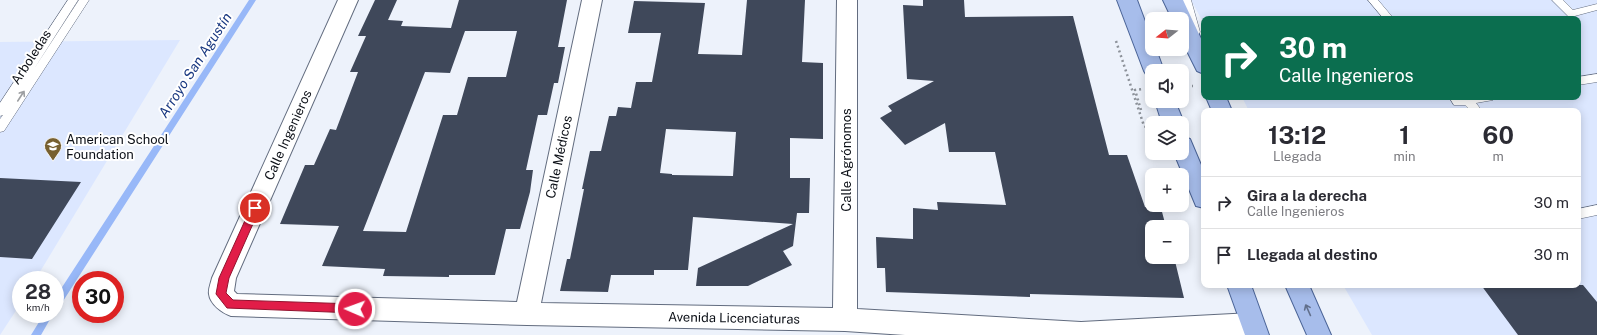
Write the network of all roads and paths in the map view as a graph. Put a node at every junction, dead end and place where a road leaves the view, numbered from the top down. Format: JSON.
{"nodes":[{"id":1,"x":73,"y":0,"type":"edge"},
{"id":2,"x":84,"y":0,"type":"edge"},
{"id":3,"x":348,"y":0,"type":"edge"},
{"id":4,"x":592,"y":0,"type":"edge"},
{"id":5,"x":847,"y":0,"type":"edge"},
{"id":6,"x":1127,"y":0,"type":"edge"},
{"id":7,"x":1173,"y":0,"type":"edge"},
{"id":8,"x":1186,"y":0,"type":"edge"},
{"id":9,"x":1374,"y":0,"type":"edge"},
{"id":10,"x":1557,"y":0,"type":"edge"},
{"id":11,"x":1597,"y":7,"type":"edge"},
{"id":12,"x":1179,"y":12,"type":"edge"},
{"id":13,"x":1387,"y":16,"type":"edge"},
{"id":14,"x":1189,"y":34,"type":"edge"},
{"id":15,"x":1201,"y":52,"type":"edge"},
{"id":16,"x":43,"y":54,"type":"junction"},
{"id":17,"x":1201,"y":60,"type":"edge"},
{"id":18,"x":1151,"y":64,"type":"edge"},
{"id":19,"x":1597,"y":78,"type":"edge"},
{"id":20,"x":1581,"y":81,"type":"edge"},
{"id":21,"x":1135,"y":90,"type":"dead end"},
{"id":22,"x":1456,"y":100,"type":"edge"},
{"id":23,"x":1473,"y":100,"type":"edge"},
{"id":24,"x":1468,"y":101,"type":"junction"},
{"id":25,"x":1474,"y":108,"type":"edge"},
{"id":26,"x":0,"y":112,"type":"edge"},
{"id":27,"x":1145,"y":126,"type":"dead end"},
{"id":28,"x":0,"y":128,"type":"edge"},
{"id":29,"x":1188,"y":160,"type":"edge"},
{"id":30,"x":1201,"y":192,"type":"edge"},
{"id":31,"x":1597,"y":210,"type":"edge"},
{"id":32,"x":1581,"y":213,"type":"edge"},
{"id":33,"x":1240,"y":288,"type":"edge"},
{"id":34,"x":1298,"y":288,"type":"edge"},
{"id":35,"x":221,"y":294,"type":"joint"},
{"id":36,"x":527,"y":314,"type":"junction"},
{"id":37,"x":845,"y":320,"type":"junction"},
{"id":38,"x":1254,"y":329,"type":"edge"},
{"id":39,"x":1319,"y":335,"type":"edge"}],
"edges":[{"from":1,"to":16,"type":"lane","name":"Arboledas"},
{"from":2,"to":16,"type":"lane","name":"Arboledas"},
{"from":3,"to":35,"type":"street","name":"Calle Ingenieros"},
{"from":4,"to":36,"type":"street","name":"Calle Médicos"},
{"from":5,"to":37,"type":"street","name":"Calle Agrónomos"},
{"from":6,"to":18,"type":"main road"},
{"from":7,"to":12,"type":"main road"},
{"from":8,"to":15,"type":"lane"},
{"from":9,"to":13,"type":"lane"},
{"from":10,"to":11,"type":"lane"},
{"from":14,"to":17,"type":"main road"},
{"from":16,"to":26,"type":"lane","name":"Arboledas"},
{"from":28,"to":16,"type":"lane","name":"Arboledas","one_way":true},
{"from":19,"to":20,"type":"lane"},
{"from":21,"to":27,"type":"path"},
{"from":22,"to":24,"type":"lane"},
{"from":23,"to":24,"type":"lane"},
{"from":24,"to":25,"type":"lane"},
{"from":29,"to":30,"type":"main road"},
{"from":31,"to":32,"type":"lane"},
{"from":33,"to":38,"type":"main road"},
{"from":39,"to":34,"type":"main road","one_way":true},
{"from":35,"to":36,"type":"street","name":"Avenida Licenciaturas"},
{"from":36,"to":37,"type":"street","name":"Avenida Licenciaturas"},
{"from":37,"to":38,"type":"street","name":"Avenida Licenciaturas"}]}
